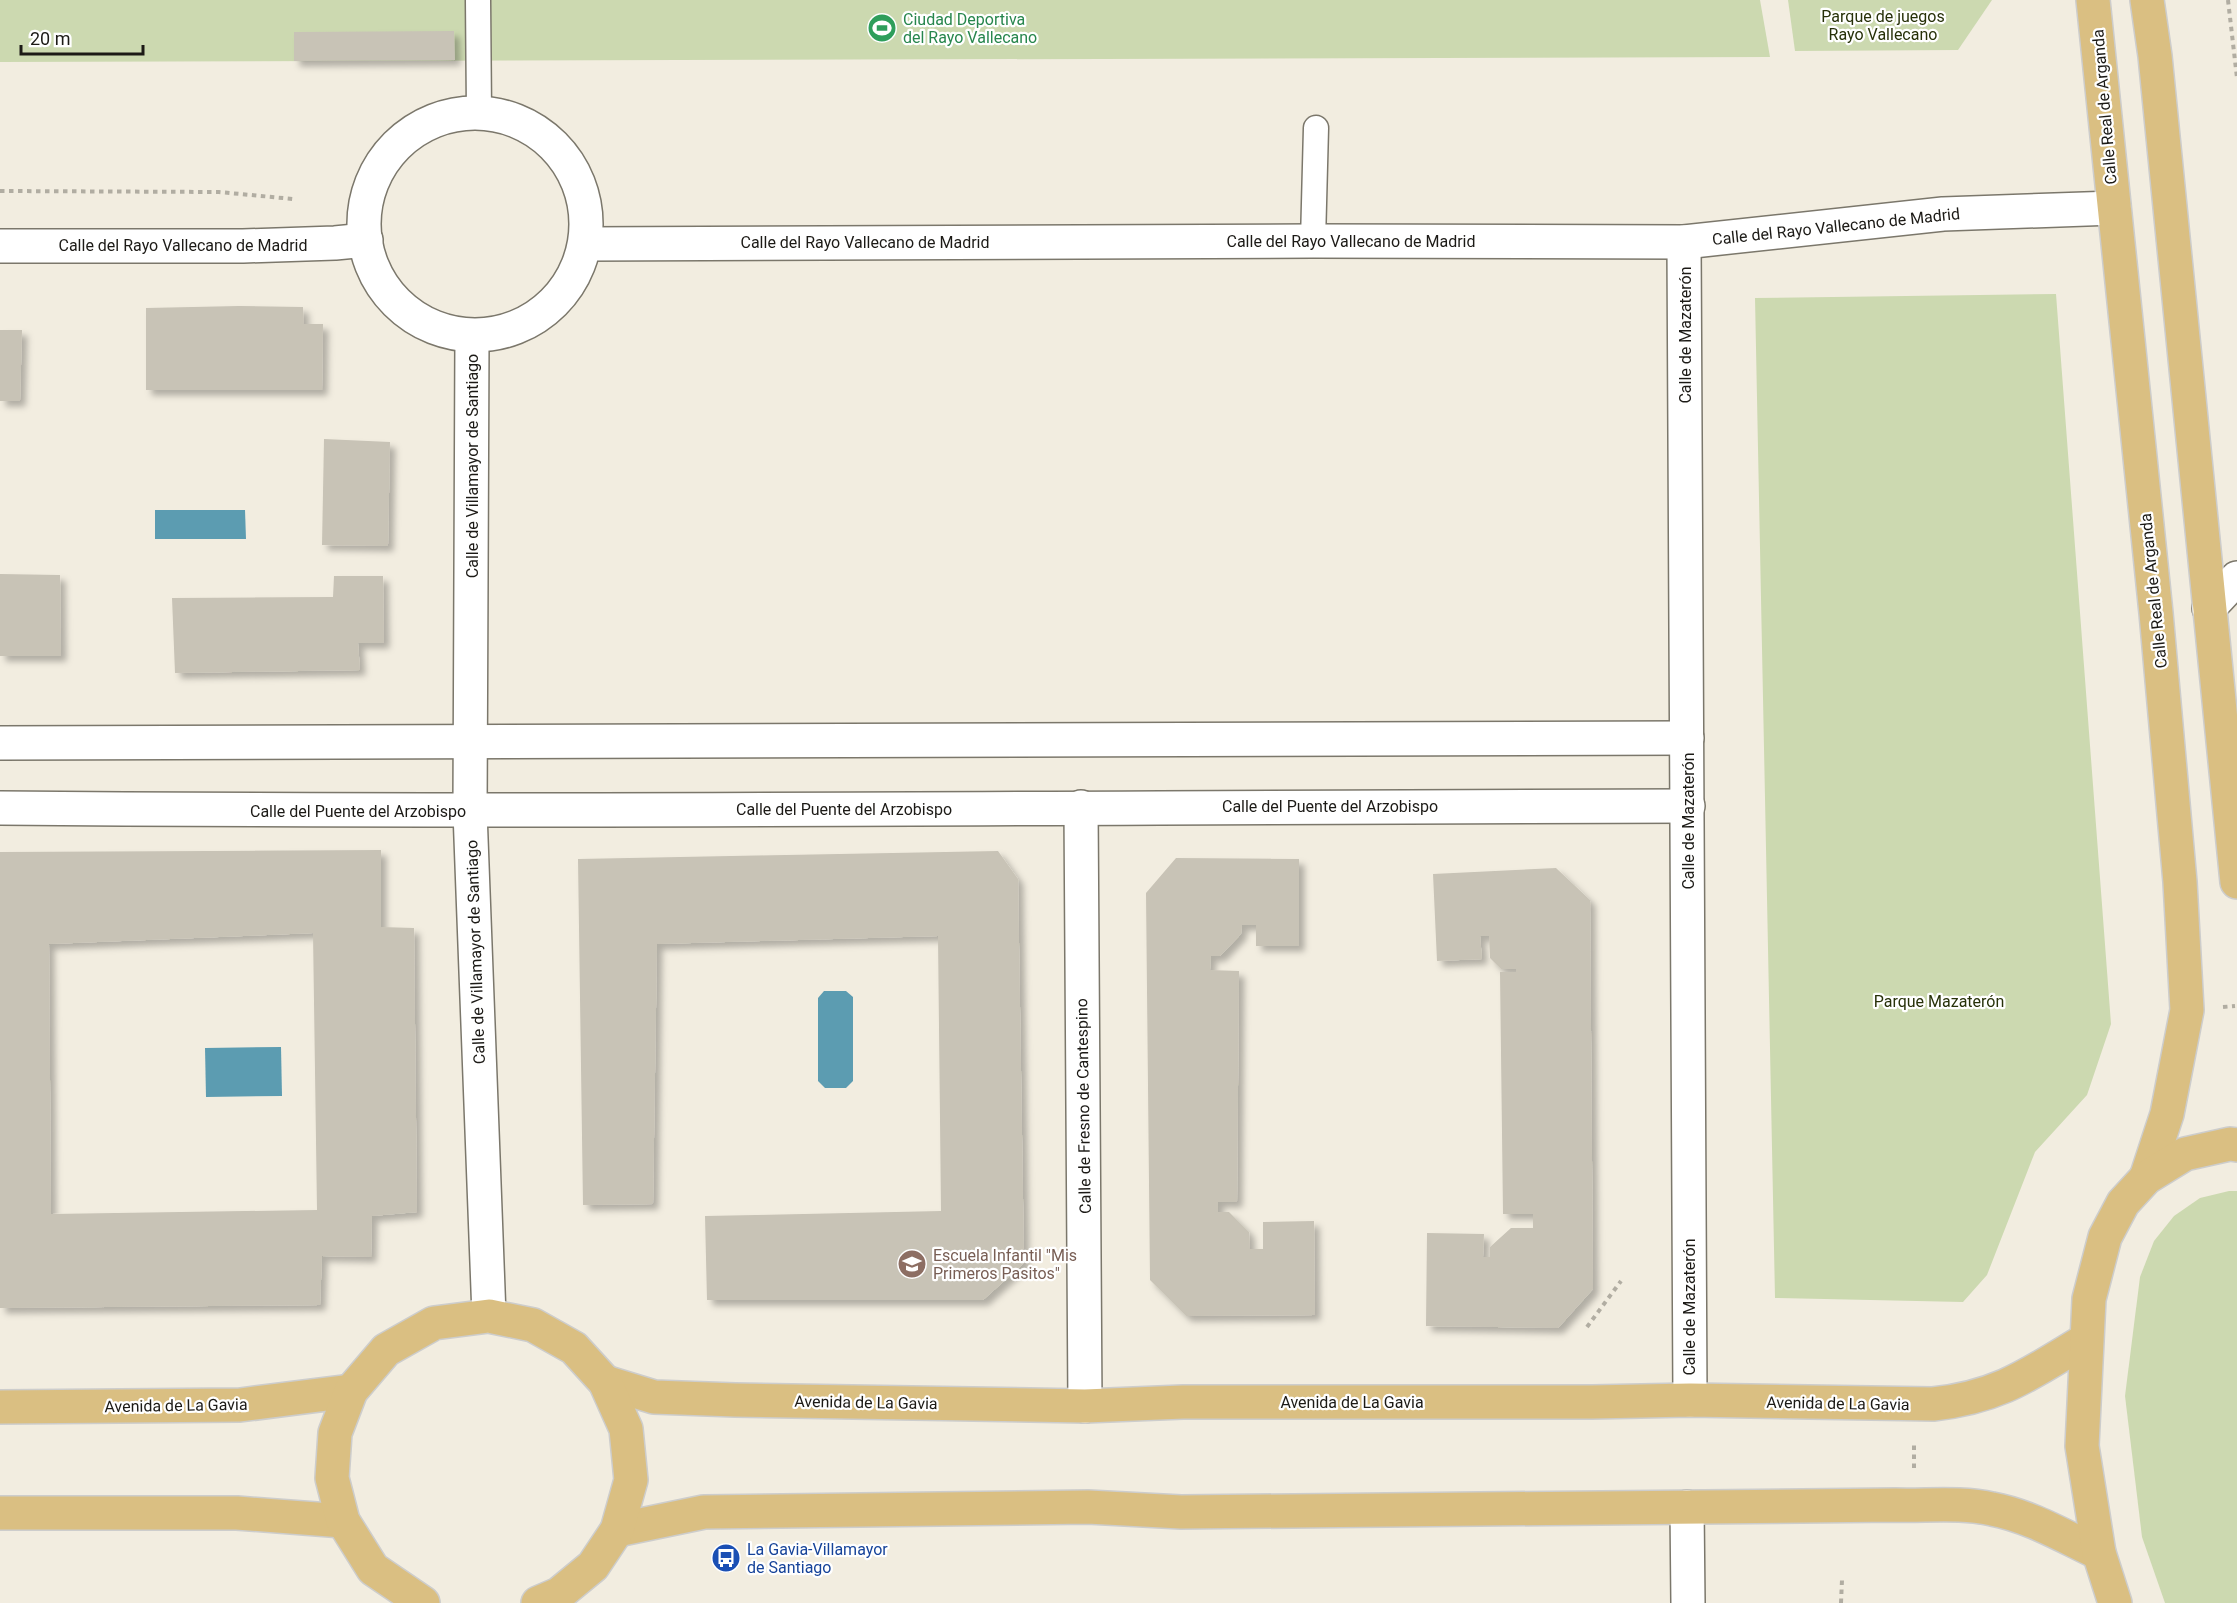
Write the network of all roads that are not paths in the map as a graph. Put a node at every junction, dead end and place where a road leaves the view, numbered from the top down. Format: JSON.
{"nodes":[{"id":1,"x":478,"y":0,"type":"edge"},
{"id":2,"x":2093,"y":0,"type":"edge"},
{"id":3,"x":2147,"y":0,"type":"edge"},
{"id":4,"x":479,"y":112,"type":"junction"},
{"id":5,"x":1316,"y":129,"type":"dead end"},
{"id":6,"x":2114,"y":208,"type":"junction"},
{"id":7,"x":366,"y":240,"type":"junction"},
{"id":8,"x":1313,"y":241,"type":"junction"},
{"id":9,"x":1684,"y":242,"type":"junction"},
{"id":10,"x":586,"y":244,"type":"junction"},
{"id":11,"x":0,"y":246,"type":"edge"},
{"id":12,"x":472,"y":336,"type":"junction"},
{"id":13,"x":2237,"y":578,"type":"edge"},
{"id":14,"x":2209,"y":608,"type":"junction"},
{"id":15,"x":1687,"y":738,"type":"junction"},
{"id":16,"x":0,"y":743,"type":"edge"},
{"id":17,"x":471,"y":743,"type":"junction"},
{"id":18,"x":1688,"y":806,"type":"junction"},
{"id":19,"x":1081,"y":807,"type":"junction"},
{"id":20,"x":0,"y":808,"type":"edge"},
{"id":21,"x":470,"y":812,"type":"junction"},
{"id":22,"x":2237,"y":882,"type":"edge"},
{"id":23,"x":2237,"y":1145,"type":"edge"},
{"id":24,"x":2146,"y":1178,"type":"junction"},
{"id":25,"x":489,"y":1316,"type":"junction"},
{"id":26,"x":2086,"y":1340,"type":"junction"},
{"id":27,"x":605,"y":1382,"type":"junction"},
{"id":28,"x":351,"y":1391,"type":"junction"},
{"id":29,"x":1690,"y":1400,"type":"junction"},
{"id":30,"x":1085,"y":1406,"type":"junction"},
{"id":31,"x":0,"y":1407,"type":"edge"},
{"id":32,"x":1688,"y":1507,"type":"junction"},
{"id":33,"x":0,"y":1513,"type":"edge"},
{"id":34,"x":343,"y":1521,"type":"junction"},
{"id":35,"x":617,"y":1530,"type":"junction"},
{"id":36,"x":2099,"y":1553,"type":"junction"},
{"id":37,"x":423,"y":1603,"type":"edge"},
{"id":38,"x":538,"y":1603,"type":"edge"},
{"id":39,"x":1688,"y":1603,"type":"edge"},
{"id":40,"x":2115,"y":1603,"type":"edge"}],
"edges":[{"from":1,"to":4,"type":"lane"},
{"from":2,"to":6,"type":"main road","name":"Calle Real de Arganda"},
{"from":3,"to":14,"type":"main road"},
{"from":4,"to":7,"type":"street"},
{"from":4,"to":10,"type":"street"},
{"from":5,"to":8,"type":"lane"},
{"from":6,"to":9,"type":"street","name":"Calle del Rayo Vallecano de Madrid"},
{"from":6,"to":24,"type":"main road","name":"Calle Real de Arganda"},
{"from":7,"to":11,"type":"street","name":"Calle del Rayo Vallecano de Madrid"},
{"from":7,"to":12,"type":"street"},
{"from":8,"to":9,"type":"street","name":"Calle del Rayo Vallecano de Madrid"},
{"from":8,"to":10,"type":"street","name":"Calle del Rayo Vallecano de Madrid"},
{"from":9,"to":15,"type":"street","name":"Calle de Mazaterón"},
{"from":10,"to":12,"type":"street"},
{"from":12,"to":17,"type":"street","name":"Calle de Villamayor de Santiago"},
{"from":13,"to":14,"type":"street"},
{"from":14,"to":22,"type":"main road"},
{"from":15,"to":17,"type":"street"},
{"from":15,"to":18,"type":"street","name":"Calle de Mazaterón"},
{"from":16,"to":17,"type":"street"},
{"from":17,"to":21,"type":"street","name":"Calle de Villamayor de Santiago"},
{"from":18,"to":19,"type":"street","name":"Calle del Puente del Arzobispo"},
{"from":18,"to":29,"type":"street","name":"Calle de Mazaterón"},
{"from":19,"to":21,"type":"street","name":"Calle del Puente del Arzobispo"},
{"from":19,"to":30,"type":"street","name":"Calle de Fresno de Cantespino"},
{"from":20,"to":21,"type":"street","name":"Calle del Puente del Arzobispo"},
{"from":21,"to":25,"type":"street","name":"Calle de Villamayor de Santiago"},
{"from":23,"to":24,"type":"main road"},
{"from":24,"to":26,"type":"main road"},
{"from":25,"to":27,"type":"main road"},
{"from":25,"to":28,"type":"main road"},
{"from":26,"to":29,"type":"main road","name":"Avenida de La Gavia"},
{"from":26,"to":36,"type":"main road"},
{"from":27,"to":30,"type":"main road","name":"Avenida de La Gavia"},
{"from":27,"to":35,"type":"main road"},
{"from":28,"to":31,"type":"main road","name":"Avenida de La Gavia"},
{"from":28,"to":34,"type":"main road"},
{"from":29,"to":30,"type":"main road","name":"Avenida de La Gavia"},
{"from":32,"to":35,"type":"main road"},
{"from":32,"to":36,"type":"main road"},
{"from":32,"to":39,"type":"street"},
{"from":33,"to":34,"type":"main road"},
{"from":34,"to":37,"type":"main road"},
{"from":35,"to":38,"type":"main road"},
{"from":36,"to":40,"type":"main road"}]}
